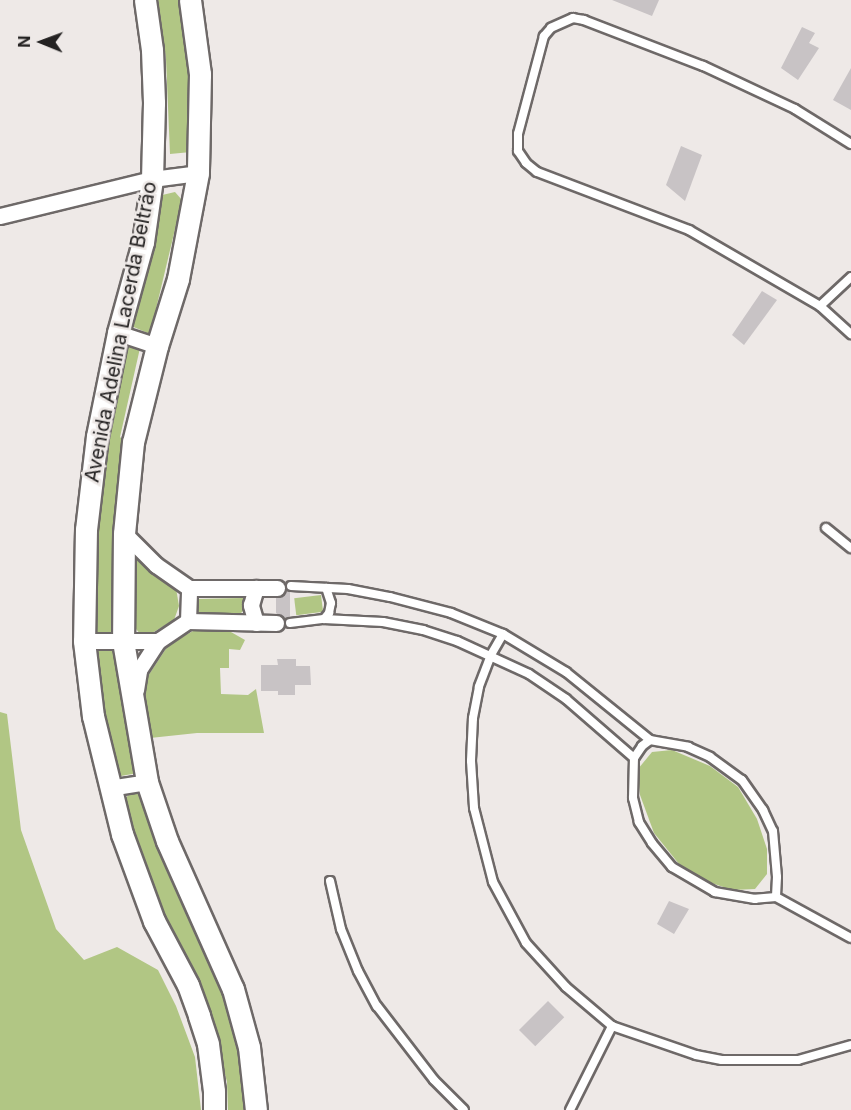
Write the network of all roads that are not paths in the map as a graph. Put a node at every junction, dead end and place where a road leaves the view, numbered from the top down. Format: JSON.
{"nodes":[{"id":1,"x":145,"y":0,"type":"edge"},
{"id":2,"x":190,"y":0,"type":"edge"},
{"id":3,"x":851,"y":144,"type":"edge"},
{"id":4,"x":198,"y":173,"type":"junction"},
{"id":5,"x":152,"y":178,"type":"junction"},
{"id":6,"x":0,"y":216,"type":"edge"},
{"id":7,"x":851,"y":277,"type":"edge"},
{"id":8,"x":820,"y":306,"type":"junction"},
{"id":9,"x":118,"y":333,"type":"junction"},
{"id":10,"x":851,"y":334,"type":"edge"},
{"id":11,"x":157,"y":346,"type":"junction"},
{"id":12,"x":826,"y":528,"type":"dead end"},
{"id":13,"x":124,"y":533,"type":"junction"},
{"id":14,"x":851,"y":548,"type":"edge"},
{"id":15,"x":284,"y":587,"type":"joint"},
{"id":16,"x":189,"y":588,"type":"junction"},
{"id":17,"x":256,"y":588,"type":"junction"},
{"id":18,"x":326,"y":588,"type":"junction"},
{"id":19,"x":324,"y":620,"type":"junction"},
{"id":20,"x":188,"y":621,"type":"junction"},
{"id":21,"x":256,"y":623,"type":"junction"},
{"id":22,"x":283,"y":623,"type":"joint"},
{"id":23,"x":503,"y":634,"type":"junction"},
{"id":24,"x":84,"y":641,"type":"junction"},
{"id":25,"x":123,"y":641,"type":"junction"},
{"id":26,"x":158,"y":641,"type":"junction"},
{"id":27,"x":491,"y":655,"type":"junction"},
{"id":28,"x":134,"y":708,"type":"junction"},
{"id":29,"x":650,"y":740,"type":"junction"},
{"id":30,"x":634,"y":758,"type":"junction"},
{"id":31,"x":147,"y":782,"type":"junction"},
{"id":32,"x":109,"y":788,"type":"junction"},
{"id":33,"x":330,"y":881,"type":"dead end"},
{"id":34,"x":776,"y":897,"type":"junction"},
{"id":35,"x":851,"y":938,"type":"edge"},
{"id":36,"x":612,"y":1026,"type":"junction"},
{"id":37,"x":851,"y":1045,"type":"edge"},
{"id":38,"x":214,"y":1110,"type":"edge"},
{"id":39,"x":256,"y":1110,"type":"edge"},
{"id":40,"x":464,"y":1110,"type":"edge"},
{"id":41,"x":570,"y":1110,"type":"edge"}],
"edges":[{"from":1,"to":5,"type":"main road","name":"Avenida Adelina Lacerda Beltrão"},
{"from":2,"to":4,"type":"main road","name":"Avenida Adelina Lacerda Beltrão"},
{"from":3,"to":8,"type":"lane"},
{"from":4,"to":5,"type":"street"},
{"from":4,"to":11,"type":"main road","name":"Avenida Adelina Lacerda Beltrão"},
{"from":5,"to":6,"type":"street"},
{"from":5,"to":9,"type":"main road","name":"Avenida Adelina Lacerda Beltrão"},
{"from":7,"to":8,"type":"lane"},
{"from":8,"to":10,"type":"lane"},
{"from":9,"to":11,"type":"street"},
{"from":9,"to":24,"type":"main road","name":"Avenida Adelina Lacerda Beltrão"},
{"from":11,"to":13,"type":"main road","name":"Avenida Adelina Lacerda Beltrão"},
{"from":12,"to":14,"type":"lane"},
{"from":13,"to":16,"type":"street"},
{"from":13,"to":25,"type":"main road","name":"Avenida Adelina Lacerda Beltrão"},
{"from":15,"to":17,"type":"street"},
{"from":15,"to":18,"type":"lane"},
{"from":16,"to":17,"type":"street"},
{"from":16,"to":20,"type":"street"},
{"from":17,"to":21,"type":"street"},
{"from":18,"to":19,"type":"lane"},
{"from":18,"to":23,"type":"lane"},
{"from":19,"to":22,"type":"lane"},
{"from":19,"to":27,"type":"lane"},
{"from":20,"to":21,"type":"street"},
{"from":20,"to":26,"type":"street"},
{"from":21,"to":22,"type":"street"},
{"from":23,"to":27,"type":"lane"},
{"from":23,"to":29,"type":"lane"},
{"from":24,"to":25,"type":"street"},
{"from":24,"to":32,"type":"main road","name":"Avenida Adelina Lacerda Beltrão"},
{"from":25,"to":26,"type":"street"},
{"from":25,"to":28,"type":"main road","name":"Avenida Adelina Lacerda Beltrão"},
{"from":26,"to":28,"type":"street"},
{"from":27,"to":30,"type":"lane"},
{"from":27,"to":36,"type":"lane"},
{"from":28,"to":31,"type":"main road","name":"Avenida Adelina Lacerda Beltrão"},
{"from":29,"to":30,"type":"lane"},
{"from":29,"to":34,"type":"lane"},
{"from":30,"to":34,"type":"lane"},
{"from":31,"to":32,"type":"street"},
{"from":31,"to":39,"type":"main road","name":"Avenida Adelina Lacerda Beltrão"},
{"from":32,"to":38,"type":"main road","name":"Avenida Adelina Lacerda Beltrão"},
{"from":33,"to":40,"type":"lane"},
{"from":34,"to":35,"type":"lane"},
{"from":36,"to":37,"type":"lane"},
{"from":36,"to":41,"type":"lane"}]}
